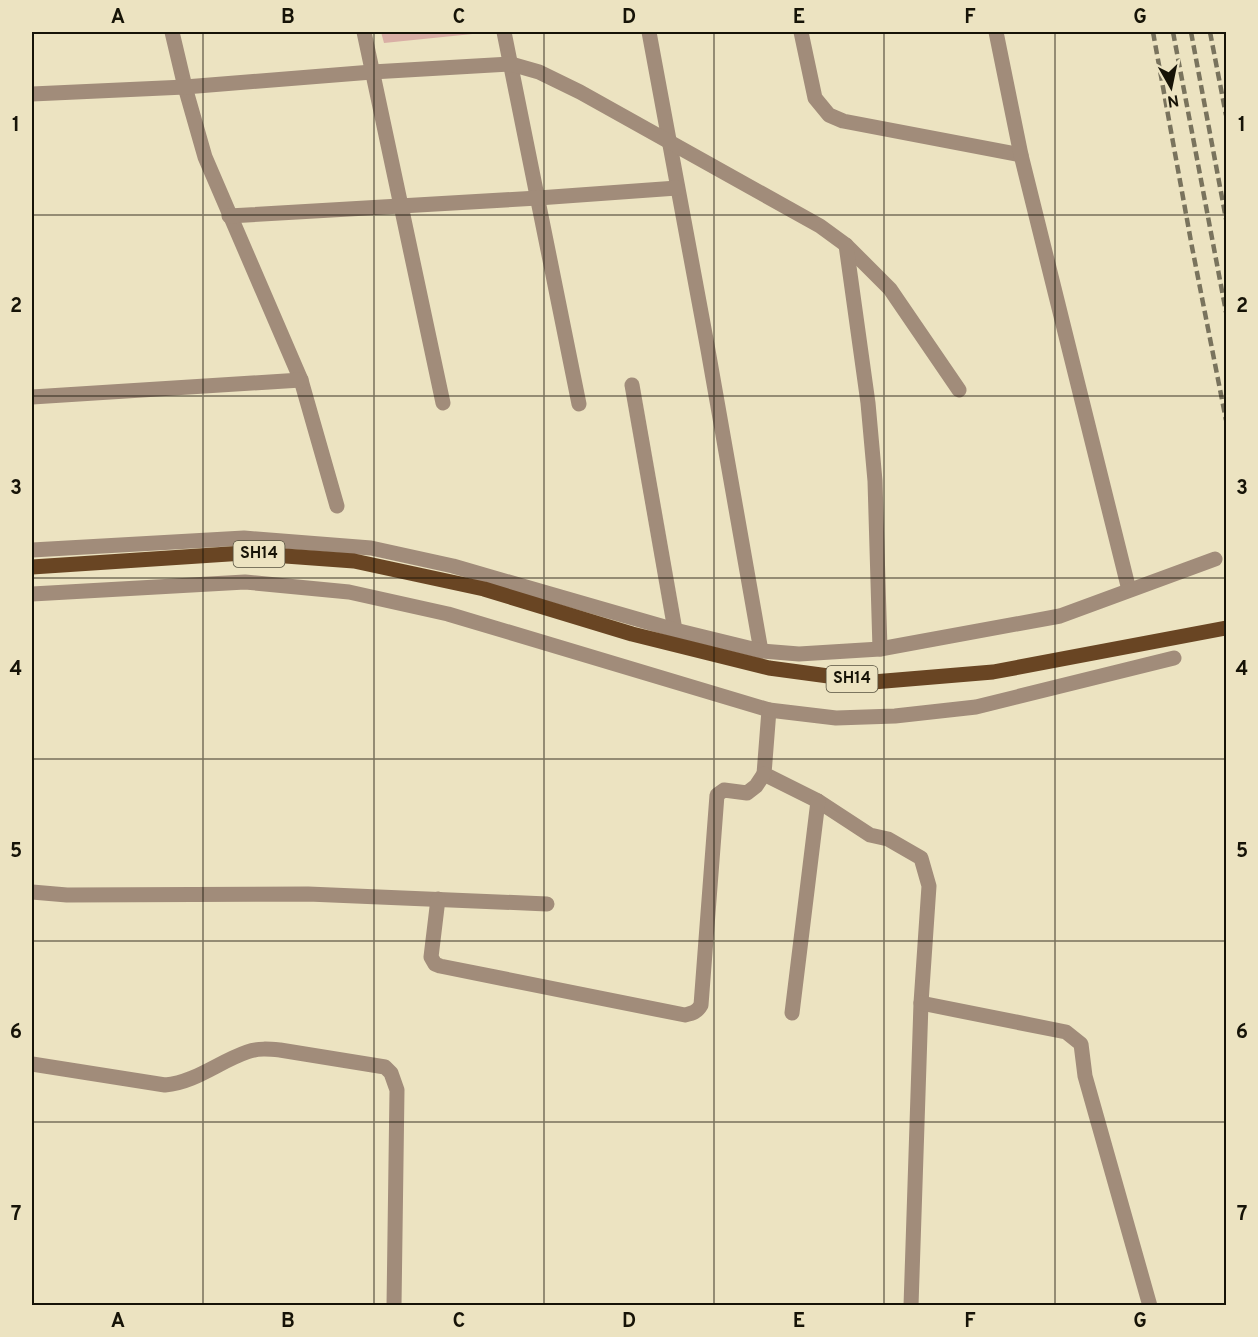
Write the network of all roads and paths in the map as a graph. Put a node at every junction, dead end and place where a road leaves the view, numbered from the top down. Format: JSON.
{"nodes":[{"id":1,"x":172,"y":32,"type":"edge"},
{"id":2,"x":364,"y":32,"type":"edge"},
{"id":3,"x":504,"y":32,"type":"edge"},
{"id":4,"x":649,"y":32,"type":"edge"},
{"id":5,"x":801,"y":32,"type":"edge"},
{"id":6,"x":996,"y":32,"type":"edge"},
{"id":7,"x":511,"y":64,"type":"junction"},
{"id":8,"x":372,"y":72,"type":"junction"},
{"id":9,"x":184,"y":87,"type":"junction"},
{"id":10,"x":32,"y":94,"type":"edge"},
{"id":11,"x":668,"y":140,"type":"junction"},
{"id":12,"x":1021,"y":155,"type":"junction"},
{"id":13,"x":677,"y":188,"type":"junction"},
{"id":14,"x":538,"y":198,"type":"junction"},
{"id":15,"x":400,"y":205,"type":"junction"},
{"id":16,"x":229,"y":216,"type":"junction"},
{"id":17,"x":846,"y":245,"type":"junction"},
{"id":18,"x":301,"y":380,"type":"junction"},
{"id":19,"x":632,"y":385,"type":"dead end"},
{"id":20,"x":959,"y":390,"type":"dead end"},
{"id":21,"x":32,"y":397,"type":"edge"},
{"id":22,"x":443,"y":403,"type":"dead end"},
{"id":23,"x":579,"y":404,"type":"dead end"},
{"id":24,"x":337,"y":506,"type":"dead end"},
{"id":25,"x":32,"y":550,"type":"edge"},
{"id":26,"x":1215,"y":559,"type":"dead end"},
{"id":27,"x":32,"y":567,"type":"edge"},
{"id":28,"x":1129,"y":590,"type":"junction"},
{"id":29,"x":32,"y":594,"type":"edge"},
{"id":30,"x":1227,"y":628,"type":"edge"},
{"id":31,"x":675,"y":630,"type":"junction"},
{"id":32,"x":880,"y":649,"type":"junction"},
{"id":33,"x":761,"y":651,"type":"junction"},
{"id":34,"x":1174,"y":658,"type":"dead end"},
{"id":35,"x":769,"y":711,"type":"junction"},
{"id":36,"x":764,"y":774,"type":"junction"},
{"id":37,"x":818,"y":801,"type":"junction"},
{"id":38,"x":32,"y":892,"type":"edge"},
{"id":39,"x":438,"y":898,"type":"junction"},
{"id":40,"x":547,"y":904,"type":"dead end"},
{"id":41,"x":921,"y":1003,"type":"junction"},
{"id":42,"x":792,"y":1013,"type":"dead end"},
{"id":43,"x":32,"y":1064,"type":"edge"},
{"id":44,"x":394,"y":1305,"type":"edge"},
{"id":45,"x":911,"y":1305,"type":"edge"},
{"id":46,"x":1150,"y":1305,"type":"edge"}],
"edges":[{"from":1,"to":9,"type":"street"},
{"from":2,"to":8,"type":"street"},
{"from":3,"to":7,"type":"street"},
{"from":4,"to":11,"type":"street"},
{"from":5,"to":12,"type":"street"},
{"from":6,"to":12,"type":"street"},
{"from":7,"to":8,"type":"street"},
{"from":7,"to":11,"type":"street"},
{"from":7,"to":14,"type":"street"},
{"from":8,"to":9,"type":"street"},
{"from":8,"to":15,"type":"street"},
{"from":9,"to":10,"type":"street"},
{"from":9,"to":16,"type":"street"},
{"from":11,"to":13,"type":"street"},
{"from":11,"to":17,"type":"street"},
{"from":12,"to":28,"type":"street"},
{"from":13,"to":14,"type":"street"},
{"from":13,"to":33,"type":"street"},
{"from":14,"to":15,"type":"street"},
{"from":14,"to":23,"type":"street"},
{"from":15,"to":16,"type":"street"},
{"from":15,"to":22,"type":"street"},
{"from":16,"to":18,"type":"street"},
{"from":17,"to":20,"type":"street"},
{"from":17,"to":32,"type":"street"},
{"from":18,"to":21,"type":"street"},
{"from":18,"to":24,"type":"street"},
{"from":19,"to":31,"type":"street"},
{"from":25,"to":31,"type":"street"},
{"from":26,"to":28,"type":"street"},
{"from":27,"to":30,"type":"main road","number":"SH14"},
{"from":28,"to":32,"type":"street"},
{"from":29,"to":35,"type":"street"},
{"from":31,"to":33,"type":"street"},
{"from":32,"to":33,"type":"street"},
{"from":34,"to":35,"type":"street"},
{"from":35,"to":36,"type":"street"},
{"from":36,"to":37,"type":"street"},
{"from":36,"to":39,"type":"street"},
{"from":37,"to":41,"type":"street"},
{"from":37,"to":42,"type":"street"},
{"from":38,"to":39,"type":"street"},
{"from":39,"to":40,"type":"street"},
{"from":41,"to":45,"type":"street"},
{"from":41,"to":46,"type":"street"},
{"from":43,"to":44,"type":"street"}]}
